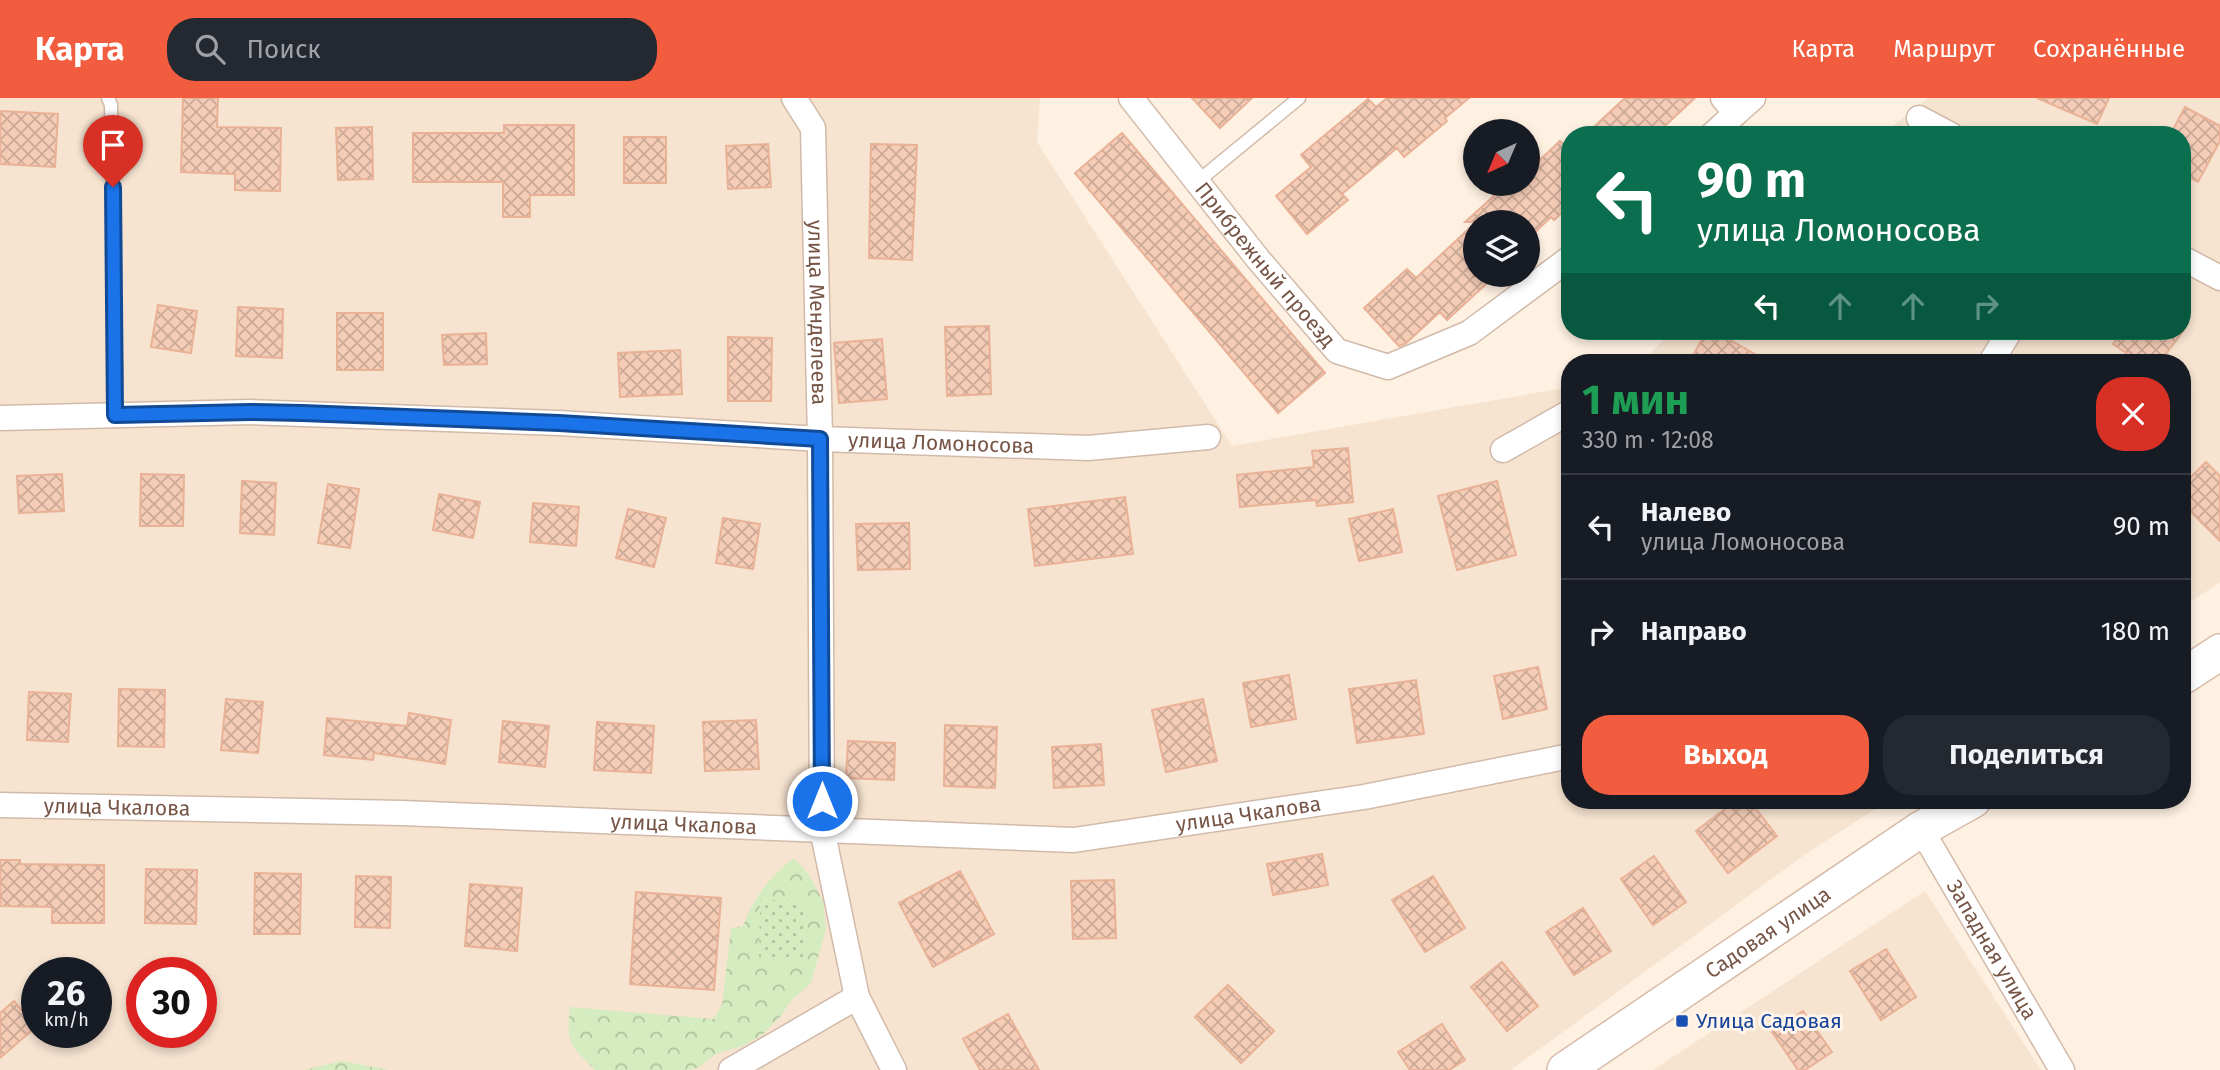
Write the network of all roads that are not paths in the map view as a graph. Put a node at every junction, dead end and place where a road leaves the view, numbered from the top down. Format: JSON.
{"nodes":[{"id":1,"x":108,"y":98,"type":"edge"},
{"id":2,"x":794,"y":98,"type":"edge"},
{"id":3,"x":1131,"y":98,"type":"edge"},
{"id":4,"x":1299,"y":98,"type":"edge"},
{"id":5,"x":1737,"y":103,"type":"edge"},
{"id":6,"x":1919,"y":118,"type":"dead end"},
{"id":7,"x":1719,"y":126,"type":"edge"},
{"id":8,"x":1934,"y":126,"type":"edge"},
{"id":9,"x":1197,"y":182,"type":"junction"},
{"id":10,"x":2191,"y":263,"type":"edge"},
{"id":11,"x":1561,"y":265,"type":"edge"},
{"id":12,"x":2220,"y":278,"type":"edge"},
{"id":13,"x":115,"y":415,"type":"junction"},
{"id":14,"x":1561,"y":417,"type":"edge"},
{"id":15,"x":0,"y":418,"type":"edge"},
{"id":16,"x":1208,"y":437,"type":"dead end"},
{"id":17,"x":820,"y":439,"type":"junction"},
{"id":18,"x":1503,"y":450,"type":"dead end"},
{"id":19,"x":2220,"y":652,"type":"edge"},
{"id":20,"x":2191,"y":671,"type":"edge"},
{"id":21,"x":1561,"y":759,"type":"edge"},
{"id":22,"x":0,"y":805,"type":"edge"},
{"id":23,"x":1956,"y":809,"type":"edge"},
{"id":24,"x":1921,"y":828,"type":"junction"},
{"id":25,"x":822,"y":829,"type":"junction"},
{"id":26,"x":857,"y":997,"type":"junction"},
{"id":27,"x":731,"y":1070,"type":"edge"},
{"id":28,"x":894,"y":1070,"type":"edge"},
{"id":29,"x":1565,"y":1070,"type":"edge"},
{"id":30,"x":2062,"y":1070,"type":"edge"}],
"edges":[{"from":1,"to":13,"type":"lane"},
{"from":2,"to":17,"type":"street","name":"улица Менделеева"},
{"from":3,"to":9,"type":"street","name":"Прибрежный проезд"},
{"from":4,"to":9,"type":"lane"},
{"from":5,"to":7,"type":"street"},
{"from":6,"to":8,"type":"street"},
{"from":9,"to":11,"type":"street","name":"Прибрежный проезд"},
{"from":10,"to":12,"type":"street"},
{"from":13,"to":15,"type":"street","name":"улица Ломоносова"},
{"from":13,"to":17,"type":"street","name":"улица Ломоносова"},
{"from":14,"to":18,"type":"street"},
{"from":16,"to":17,"type":"street","name":"улица Ломоносова"},
{"from":17,"to":25,"type":"street","name":"улица Менделеева"},
{"from":19,"to":20,"type":"street"},
{"from":21,"to":25,"type":"street","name":"улица Чкалова"},
{"from":22,"to":25,"type":"street","name":"улица Чкалова"},
{"from":23,"to":24,"type":"street","name":"Садовая улица"},
{"from":24,"to":29,"type":"street","name":"Садовая улица"},
{"from":24,"to":30,"type":"street","name":"Западная улица"},
{"from":25,"to":26,"type":"street","name":"улица Менделеева"},
{"from":26,"to":27,"type":"street"},
{"from":26,"to":28,"type":"street","name":"улица Менделеева"}]}
